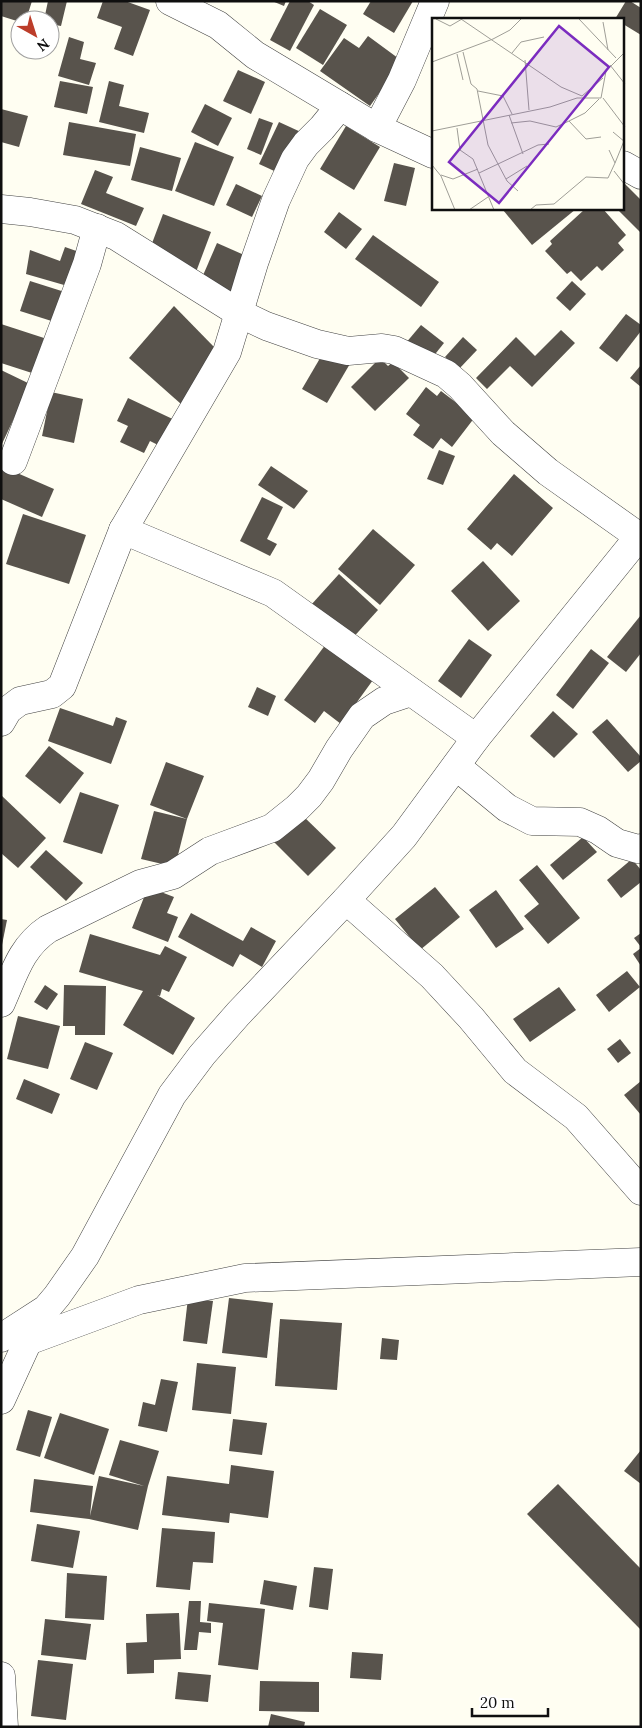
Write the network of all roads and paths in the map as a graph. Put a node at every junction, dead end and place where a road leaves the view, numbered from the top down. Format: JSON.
{"nodes":[{"id":1,"x":170,"y":1,"type":"edge"},
{"id":2,"x":435,"y":1,"type":"edge"},
{"id":3,"x":340,"y":106,"type":"junction"},
{"id":4,"x":377,"y":128,"type":"junction"},
{"id":5,"x":432,"y":154,"type":"edge"},
{"id":6,"x":624,"y":166,"type":"edge"},
{"id":7,"x":641,"y":175,"type":"edge"},
{"id":8,"x":1,"y":210,"type":"edge"},
{"id":9,"x":97,"y":228,"type":"junction"},
{"id":10,"x":239,"y":313,"type":"junction"},
{"id":11,"x":13,"y":461,"type":"dead end"},
{"id":12,"x":123,"y":530,"type":"junction"},
{"id":13,"x":640,"y":536,"type":"edge"},
{"id":14,"x":411,"y":692,"type":"junction"},
{"id":15,"x":1,"y":722,"type":"edge"},
{"id":16,"x":476,"y":738,"type":"junction"},
{"id":17,"x":456,"y":766,"type":"junction"},
{"id":18,"x":641,"y":848,"type":"edge"},
{"id":19,"x":346,"y":900,"type":"junction"},
{"id":20,"x":1,"y":1003,"type":"edge"},
{"id":21,"x":641,"y":1191,"type":"edge"},
{"id":22,"x":641,"y":1262,"type":"edge"},
{"id":23,"x":33,"y":1328,"type":"junction"},
{"id":24,"x":1,"y":1338,"type":"edge"},
{"id":25,"x":1,"y":1400,"type":"edge"},
{"id":26,"x":1,"y":1676,"type":"edge"},
{"id":27,"x":4,"y":1727,"type":"edge"}],
"edges":[{"from":1,"to":3,"type":"street"},
{"from":2,"to":4,"type":"street"},
{"from":3,"to":4,"type":"street"},
{"from":3,"to":10,"type":"street"},
{"from":4,"to":5,"type":"street"},
{"from":6,"to":7,"type":"street"},
{"from":8,"to":9,"type":"street"},
{"from":9,"to":10,"type":"street"},
{"from":9,"to":11,"type":"street"},
{"from":10,"to":12,"type":"street"},
{"from":10,"to":13,"type":"street"},
{"from":12,"to":14,"type":"street"},
{"from":12,"to":15,"type":"street"},
{"from":13,"to":16,"type":"street"},
{"from":14,"to":16,"type":"street"},
{"from":14,"to":20,"type":"street"},
{"from":16,"to":17,"type":"street"},
{"from":17,"to":18,"type":"street"},
{"from":17,"to":19,"type":"street"},
{"from":19,"to":21,"type":"street"},
{"from":19,"to":23,"type":"street"},
{"from":22,"to":23,"type":"street"},
{"from":23,"to":24,"type":"street"},
{"from":23,"to":25,"type":"street"},
{"from":26,"to":27,"type":"street"}]}
